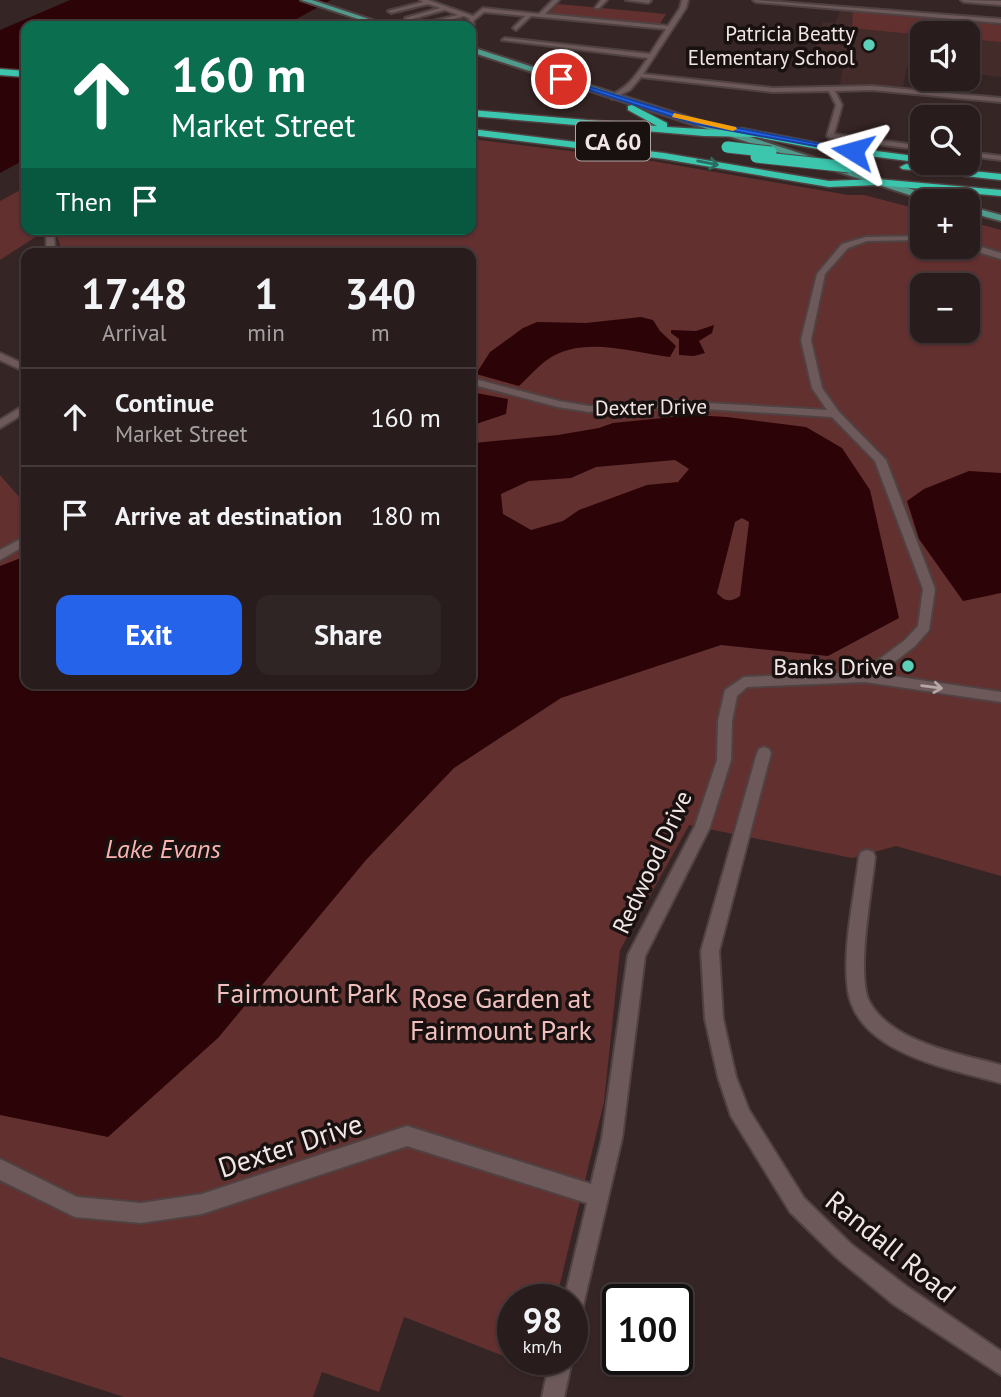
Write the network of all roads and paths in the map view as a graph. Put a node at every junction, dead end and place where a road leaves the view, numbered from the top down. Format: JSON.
{"nodes":[{"id":1,"x":305,"y":0,"type":"edge"},
{"id":2,"x":556,"y":0,"type":"edge"},
{"id":3,"x":604,"y":0,"type":"edge"},
{"id":4,"x":629,"y":0,"type":"edge"},
{"id":5,"x":648,"y":0,"type":"edge"},
{"id":6,"x":685,"y":0,"type":"edge"},
{"id":7,"x":756,"y":0,"type":"edge"},
{"id":8,"x":858,"y":0,"type":"edge"},
{"id":9,"x":964,"y":0,"type":"edge"},
{"id":10,"x":425,"y":1,"type":"edge"},
{"id":11,"x":1001,"y":3,"type":"edge"},
{"id":12,"x":597,"y":7,"type":"dead end"},
{"id":13,"x":445,"y":8,"type":"junction"},
{"id":14,"x":941,"y":8,"type":"dead end"},
{"id":15,"x":855,"y":9,"type":"junction"},
{"id":16,"x":391,"y":11,"type":"dead end"},
{"id":17,"x":642,"y":12,"type":"dead end"},
{"id":18,"x":530,"y":14,"type":"junction"},
{"id":19,"x":464,"y":15,"type":"junction"},
{"id":20,"x":541,"y":15,"type":"junction"},
{"id":21,"x":939,"y":16,"type":"junction"},
{"id":22,"x":558,"y":17,"type":"junction"},
{"id":23,"x":408,"y":18,"type":"dead end"},
{"id":24,"x":473,"y":18,"type":"junction"},
{"id":25,"x":587,"y":20,"type":"junction"},
{"id":26,"x":370,"y":21,"type":"edge"},
{"id":27,"x":439,"y":21,"type":"edge"},
{"id":28,"x":470,"y":21,"type":"edge"},
{"id":29,"x":1001,"y":21,"type":"edge"},
{"id":30,"x":616,"y":22,"type":"junction"},
{"id":31,"x":552,"y":23,"type":"dead end"},
{"id":32,"x":582,"y":26,"type":"dead end"},
{"id":33,"x":670,"y":28,"type":"junction"},
{"id":34,"x":611,"y":29,"type":"dead end"},
{"id":35,"x":476,"y":52,"type":"edge"},
{"id":36,"x":650,"y":56,"type":"junction"},
{"id":37,"x":0,"y":72,"type":"edge"},
{"id":38,"x":21,"y":74,"type":"edge"},
{"id":39,"x":638,"y":75,"type":"junction"},
{"id":40,"x":0,"y":79,"type":"edge"},
{"id":41,"x":21,"y":80,"type":"edge"},
{"id":42,"x":831,"y":89,"type":"junction"},
{"id":43,"x":612,"y":97,"type":"junction"},
{"id":44,"x":1001,"y":100,"type":"edge"},
{"id":45,"x":632,"y":108,"type":"junction"},
{"id":46,"x":476,"y":113,"type":"edge"},
{"id":47,"x":476,"y":119,"type":"edge"},
{"id":48,"x":695,"y":122,"type":"junction"},
{"id":49,"x":476,"y":126,"type":"edge"},
{"id":50,"x":649,"y":128,"type":"junction"},
{"id":51,"x":476,"y":133,"type":"edge"},
{"id":52,"x":704,"y":133,"type":"junction"},
{"id":53,"x":730,"y":133,"type":"junction"},
{"id":54,"x":755,"y":134,"type":"junction"},
{"id":55,"x":910,"y":146,"type":"edge"},
{"id":56,"x":980,"y":156,"type":"edge"},
{"id":57,"x":910,"y":158,"type":"edge"},
{"id":58,"x":1001,"y":159,"type":"edge"},
{"id":59,"x":980,"y":167,"type":"edge"},
{"id":60,"x":1001,"y":170,"type":"edge"},
{"id":61,"x":1001,"y":177,"type":"edge"},
{"id":62,"x":877,"y":182,"type":"junction"},
{"id":63,"x":854,"y":183,"type":"junction"},
{"id":64,"x":1001,"y":184,"type":"edge"},
{"id":65,"x":944,"y":188,"type":"junction"},
{"id":66,"x":937,"y":189,"type":"edge"},
{"id":67,"x":1001,"y":193,"type":"edge"},
{"id":68,"x":910,"y":194,"type":"edge"},
{"id":69,"x":910,"y":197,"type":"edge"},
{"id":70,"x":980,"y":212,"type":"edge"},
{"id":71,"x":1001,"y":218,"type":"edge"},
{"id":72,"x":980,"y":219,"type":"edge"},
{"id":73,"x":1001,"y":224,"type":"edge"},
{"id":74,"x":910,"y":238,"type":"edge"},
{"id":75,"x":980,"y":250,"type":"edge"},
{"id":76,"x":1001,"y":256,"type":"edge"},
{"id":77,"x":0,"y":356,"type":"edge"},
{"id":78,"x":21,"y":366,"type":"edge"},
{"id":79,"x":476,"y":382,"type":"edge"},
{"id":80,"x":21,"y":410,"type":"edge"},
{"id":81,"x":835,"y":414,"type":"junction"},
{"id":82,"x":0,"y":425,"type":"edge"},
{"id":83,"x":21,"y":543,"type":"edge"},
{"id":84,"x":0,"y":555,"type":"edge"},
{"id":85,"x":864,"y":677,"type":"junction"},
{"id":86,"x":1001,"y":697,"type":"edge"},
{"id":87,"x":764,"y":752,"type":"dead end"},
{"id":88,"x":867,"y":857,"type":"dead end"},
{"id":89,"x":1001,"y":1074,"type":"edge"},
{"id":90,"x":0,"y":1169,"type":"edge"},
{"id":91,"x":598,"y":1196,"type":"junction"},
{"id":92,"x":578,"y":1284,"type":"edge"},
{"id":93,"x":1001,"y":1364,"type":"edge"},
{"id":94,"x":558,"y":1375,"type":"edge"},
{"id":95,"x":553,"y":1397,"type":"edge"}],
"edges":[{"from":1,"to":26,"type":"main road"},
{"from":2,"to":20,"type":"street"},
{"from":3,"to":12,"type":"street"},
{"from":4,"to":5,"type":"street"},
{"from":5,"to":17,"type":"street"},
{"from":6,"to":33,"type":"street"},
{"from":7,"to":15,"type":"street"},
{"from":8,"to":15,"type":"street"},
{"from":9,"to":11,"type":"street"},
{"from":10,"to":13,"type":"street"},
{"from":10,"to":16,"type":"street"},
{"from":13,"to":19,"type":"street"},
{"from":13,"to":23,"type":"street"},
{"from":14,"to":21,"type":"street"},
{"from":15,"to":21,"type":"street"},
{"from":18,"to":20,"type":"street"},
{"from":18,"to":24,"type":"street"},
{"from":18,"to":36,"type":"street"},
{"from":19,"to":24,"type":"street"},
{"from":19,"to":27,"type":"street"},
{"from":20,"to":22,"type":"street"},
{"from":21,"to":29,"type":"street"},
{"from":22,"to":25,"type":"street"},
{"from":22,"to":31,"type":"street"},
{"from":24,"to":28,"type":"street"},
{"from":25,"to":30,"type":"street"},
{"from":25,"to":32,"type":"street"},
{"from":30,"to":33,"type":"street"},
{"from":30,"to":34,"type":"street"},
{"from":33,"to":36,"type":"street"},
{"from":35,"to":43,"type":"main road"},
{"from":36,"to":39,"type":"street"},
{"from":37,"to":38,"type":"highway"},
{"from":39,"to":42,"type":"street"},
{"from":39,"to":43,"type":"street"},
{"from":40,"to":41,"type":"highway"},
{"from":42,"to":44,"type":"street"},
{"from":42,"to":55,"type":"street"},
{"from":43,"to":45,"type":"main road"},
{"from":43,"to":48,"type":"main road"},
{"from":45,"to":50,"type":"highway"},
{"from":45,"to":52,"type":"main road"},
{"from":46,"to":50,"type":"highway"},
{"from":47,"to":61,"type":"highway","number":"CA 60","bridge":true},
{"from":48,"to":53,"type":"main road"},
{"from":48,"to":54,"type":"highway"},
{"from":49,"to":64,"type":"highway","number":"CA 60","bridge":true},
{"from":50,"to":52,"type":"highway"},
{"from":51,"to":63,"type":"highway","one_way":true},
{"from":52,"to":53,"type":"highway"},
{"from":52,"to":63,"type":"main road"},
{"from":53,"to":54,"type":"highway"},
{"from":53,"to":62,"type":"main road"},
{"from":54,"to":57,"type":"highway"},
{"from":56,"to":58,"type":"street"},
{"from":59,"to":60,"type":"highway"},
{"from":62,"to":63,"type":"highway"},
{"from":62,"to":65,"type":"highway"},
{"from":62,"to":68,"type":"main road"},
{"from":63,"to":69,"type":"main road"},
{"from":65,"to":66,"type":"highway"},
{"from":65,"to":67,"type":"highway"},
{"from":70,"to":71,"type":"main road"},
{"from":72,"to":73,"type":"main road"},
{"from":74,"to":81,"type":"street"},
{"from":75,"to":76,"type":"street"},
{"from":77,"to":78,"type":"street"},
{"from":79,"to":81,"type":"street","name":"Dexter Drive"},
{"from":80,"to":82,"type":"street"},
{"from":81,"to":85,"type":"street"},
{"from":83,"to":84,"type":"street"},
{"from":85,"to":86,"type":"street","one_way":true},
{"from":85,"to":91,"type":"street","name":"Redwood Drive"},
{"from":87,"to":93,"type":"street","name":"Randall Road"},
{"from":88,"to":89,"type":"street"},
{"from":90,"to":91,"type":"street","name":"Dexter Drive"},
{"from":91,"to":92,"type":"street","name":"Redwood Drive"},
{"from":94,"to":95,"type":"street"}]}
